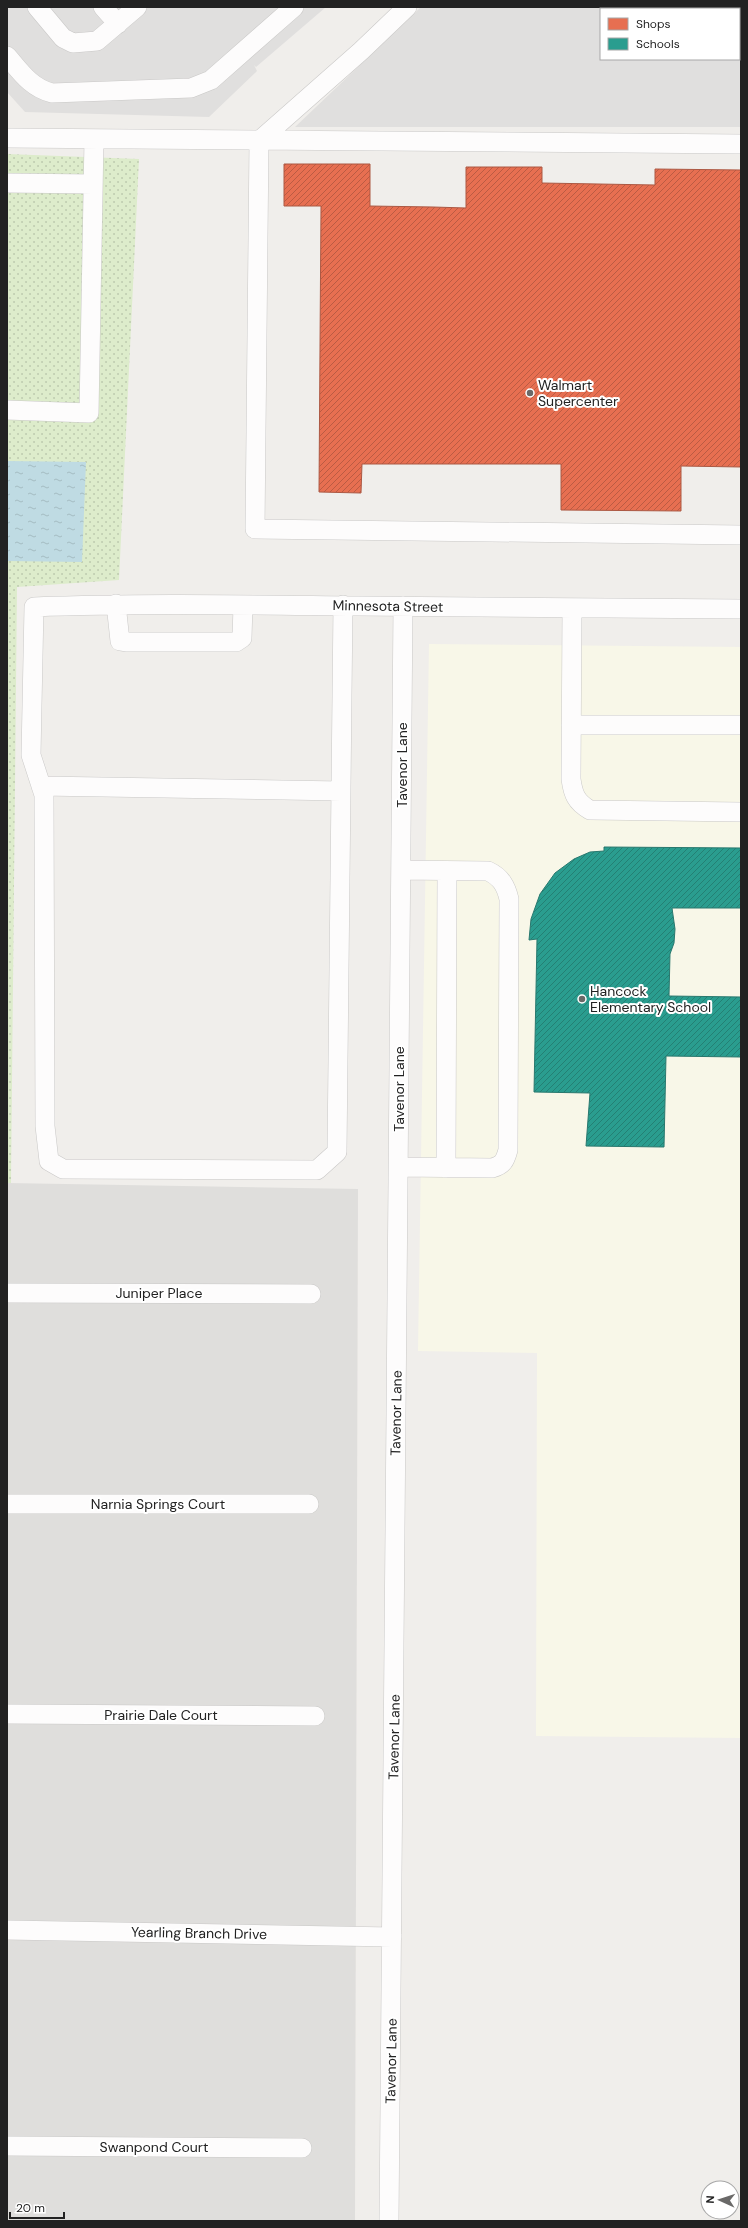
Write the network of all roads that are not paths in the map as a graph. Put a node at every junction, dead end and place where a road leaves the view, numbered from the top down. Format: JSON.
{"nodes":[{"id":1,"x":37,"y":7,"type":"edge"},
{"id":2,"x":103,"y":7,"type":"edge"},
{"id":3,"x":137,"y":7,"type":"edge"},
{"id":4,"x":294,"y":7,"type":"edge"},
{"id":5,"x":407,"y":7,"type":"edge"},
{"id":6,"x":118,"y":24,"type":"junction"},
{"id":7,"x":7,"y":56,"type":"edge"},
{"id":8,"x":7,"y":138,"type":"edge"},
{"id":9,"x":94,"y":139,"type":"junction"},
{"id":10,"x":259,"y":141,"type":"junction"},
{"id":11,"x":741,"y":144,"type":"edge"},
{"id":12,"x":7,"y":183,"type":"edge"},
{"id":13,"x":93,"y":184,"type":"junction"},
{"id":14,"x":7,"y":410,"type":"edge"},
{"id":15,"x":741,"y":535,"type":"edge"},
{"id":16,"x":116,"y":604,"type":"junction"},
{"id":17,"x":244,"y":605,"type":"junction"},
{"id":18,"x":343,"y":605,"type":"junction"},
{"id":19,"x":403,"y":606,"type":"junction"},
{"id":20,"x":572,"y":608,"type":"junction"},
{"id":21,"x":741,"y":609,"type":"edge"},
{"id":22,"x":571,"y":725,"type":"junction"},
{"id":23,"x":741,"y":725,"type":"edge"},
{"id":24,"x":41,"y":786,"type":"junction"},
{"id":25,"x":341,"y":791,"type":"junction"},
{"id":26,"x":741,"y":812,"type":"edge"},
{"id":27,"x":401,"y":870,"type":"junction"},
{"id":28,"x":447,"y":871,"type":"junction"},
{"id":29,"x":399,"y":1167,"type":"junction"},
{"id":30,"x":446,"y":1168,"type":"junction"},
{"id":31,"x":7,"y":1292,"type":"edge"},
{"id":32,"x":310,"y":1294,"type":"dead end"},
{"id":33,"x":7,"y":1504,"type":"edge"},
{"id":34,"x":309,"y":1504,"type":"dead end"},
{"id":35,"x":7,"y":1714,"type":"edge"},
{"id":36,"x":315,"y":1716,"type":"dead end"},
{"id":37,"x":7,"y":1930,"type":"edge"},
{"id":38,"x":392,"y":1937,"type":"junction"},
{"id":39,"x":7,"y":2146,"type":"edge"},
{"id":40,"x":302,"y":2148,"type":"dead end"},
{"id":41,"x":389,"y":2221,"type":"edge"}],
"edges":[{"from":1,"to":6,"type":"street"},
{"from":2,"to":6,"type":"street"},
{"from":3,"to":6,"type":"street"},
{"from":4,"to":7,"type":"street"},
{"from":5,"to":10,"type":"street"},
{"from":8,"to":9,"type":"street"},
{"from":9,"to":10,"type":"street"},
{"from":9,"to":13,"type":"street"},
{"from":10,"to":11,"type":"street"},
{"from":10,"to":15,"type":"street"},
{"from":12,"to":13,"type":"street"},
{"from":13,"to":14,"type":"street"},
{"from":16,"to":17,"type":"street","name":"Minnesota Street"},
{"from":16,"to":17,"type":"street"},
{"from":16,"to":24,"type":"street","name":"Minnesota Street"},
{"from":17,"to":18,"type":"street","name":"Minnesota Street"},
{"from":18,"to":19,"type":"street","name":"Minnesota Street"},
{"from":18,"to":25,"type":"street"},
{"from":19,"to":20,"type":"street","name":"Minnesota Street"},
{"from":19,"to":27,"type":"street","name":"Tavenor Lane"},
{"from":20,"to":21,"type":"street","name":"Minnesota Street"},
{"from":20,"to":22,"type":"street"},
{"from":22,"to":23,"type":"street"},
{"from":22,"to":26,"type":"street"},
{"from":24,"to":25,"type":"street"},
{"from":24,"to":25,"type":"street"},
{"from":27,"to":28,"type":"street"},
{"from":27,"to":29,"type":"street","name":"Tavenor Lane"},
{"from":28,"to":30,"type":"street"},
{"from":28,"to":30,"type":"street"},
{"from":29,"to":30,"type":"street"},
{"from":29,"to":38,"type":"street","name":"Tavenor Lane"},
{"from":31,"to":32,"type":"street","name":"Juniper Place"},
{"from":33,"to":34,"type":"street","name":"Narnia Springs Court"},
{"from":35,"to":36,"type":"street","name":"Prairie Dale Court"},
{"from":37,"to":38,"type":"street","name":"Yearling Branch Drive"},
{"from":38,"to":41,"type":"street","name":"Tavenor Lane"},
{"from":39,"to":40,"type":"street","name":"Swanpond Court"}]}
